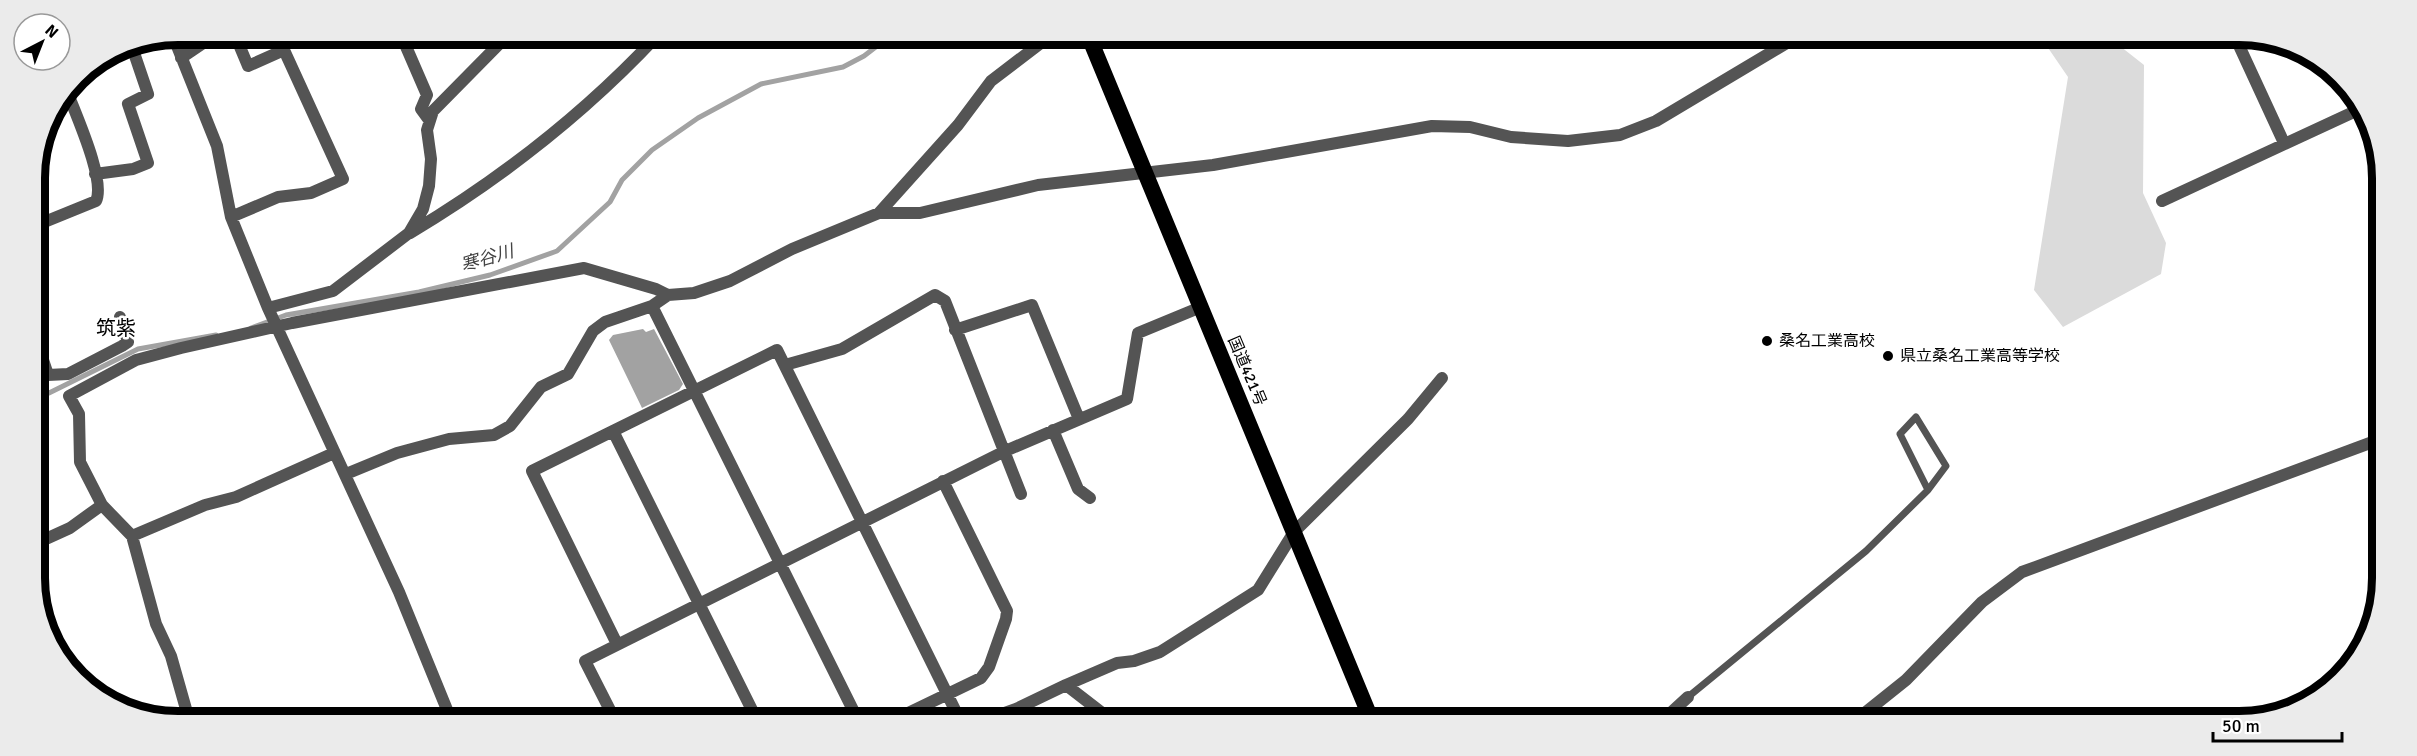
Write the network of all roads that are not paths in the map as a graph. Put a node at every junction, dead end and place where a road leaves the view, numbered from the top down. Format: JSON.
{"nodes":[{"id":1,"x":176,"y":45,"type":"edge"},
{"id":2,"x":200,"y":45,"type":"edge"},
{"id":3,"x":239,"y":45,"type":"edge"},
{"id":4,"x":405,"y":45,"type":"edge"},
{"id":5,"x":498,"y":45,"type":"edge"},
{"id":6,"x":647,"y":45,"type":"edge"},
{"id":7,"x":1038,"y":45,"type":"edge"},
{"id":8,"x":1092,"y":45,"type":"edge"},
{"id":9,"x":1783,"y":45,"type":"edge"},
{"id":10,"x":2239,"y":45,"type":"edge"},
{"id":11,"x":134,"y":53,"type":"edge"},
{"id":12,"x":181,"y":58,"type":"junction"},
{"id":13,"x":70,"y":100,"type":"edge"},
{"id":14,"x":2354,"y":112,"type":"edge"},
{"id":15,"x":429,"y":120,"type":"junction"},
{"id":16,"x":2284,"y":143,"type":"junction"},
{"id":17,"x":1146,"y":173,"type":"junction"},
{"id":18,"x":95,"y":174,"type":"junction"},
{"id":19,"x":2162,"y":201,"type":"dead end"},
{"id":20,"x":879,"y":213,"type":"junction"},
{"id":21,"x":231,"y":217,"type":"junction"},
{"id":22,"x":45,"y":222,"type":"edge"},
{"id":23,"x":409,"y":234,"type":"junction"},
{"id":24,"x":668,"y":295,"type":"junction"},
{"id":25,"x":652,"y":306,"type":"junction"},
{"id":26,"x":1201,"y":307,"type":"junction"},
{"id":27,"x":269,"y":310,"type":"junction"},
{"id":28,"x":120,"y":318,"type":"dead end"},
{"id":29,"x":276,"y":327,"type":"junction"},
{"id":30,"x":955,"y":330,"type":"junction"},
{"id":31,"x":785,"y":365,"type":"junction"},
{"id":32,"x":45,"y":373,"type":"edge"},
{"id":33,"x":1442,"y":378,"type":"dead end"},
{"id":34,"x":694,"y":391,"type":"junction"},
{"id":35,"x":1079,"y":419,"type":"junction"},
{"id":36,"x":1053,"y":430,"type":"junction"},
{"id":37,"x":613,"y":431,"type":"junction"},
{"id":38,"x":2372,"y":443,"type":"edge"},
{"id":39,"x":1003,"y":452,"type":"junction"},
{"id":40,"x":334,"y":453,"type":"junction"},
{"id":41,"x":346,"y":474,"type":"junction"},
{"id":42,"x":943,"y":482,"type":"junction"},
{"id":43,"x":1928,"y":490,"type":"junction"},
{"id":44,"x":1022,"y":494,"type":"dead end"},
{"id":45,"x":1090,"y":498,"type":"dead end"},
{"id":46,"x":102,"y":505,"type":"junction"},
{"id":47,"x":862,"y":521,"type":"junction"},
{"id":48,"x":1294,"y":532,"type":"junction"},
{"id":49,"x":132,"y":536,"type":"junction"},
{"id":50,"x":45,"y":539,"type":"edge"},
{"id":51,"x":779,"y":563,"type":"junction"},
{"id":52,"x":700,"y":603,"type":"junction"},
{"id":53,"x":617,"y":644,"type":"junction"},
{"id":54,"x":1066,"y":685,"type":"junction"},
{"id":55,"x":947,"y":694,"type":"junction"},
{"id":56,"x":1688,"y":698,"type":"joint"},
{"id":57,"x":185,"y":711,"type":"edge"},
{"id":58,"x":447,"y":711,"type":"edge"},
{"id":59,"x":610,"y":711,"type":"edge"},
{"id":60,"x":753,"y":711,"type":"edge"},
{"id":61,"x":853,"y":711,"type":"edge"},
{"id":62,"x":912,"y":711,"type":"edge"},
{"id":63,"x":956,"y":711,"type":"edge"},
{"id":64,"x":1010,"y":711,"type":"edge"},
{"id":65,"x":1100,"y":711,"type":"edge"},
{"id":66,"x":1368,"y":711,"type":"edge"},
{"id":67,"x":1673,"y":711,"type":"edge"},
{"id":68,"x":1867,"y":711,"type":"edge"}],
"edges":[{"from":1,"to":12,"type":"street"},
{"from":2,"to":12,"type":"street"},
{"from":3,"to":21,"type":"street"},
{"from":4,"to":15,"type":"street"},
{"from":5,"to":15,"type":"street"},
{"from":6,"to":23,"type":"street"},
{"from":7,"to":20,"type":"street"},
{"from":8,"to":17,"type":"highway","name":"国道421号"},
{"from":9,"to":17,"type":"street"},
{"from":10,"to":16,"type":"street"},
{"from":11,"to":18,"type":"street"},
{"from":12,"to":21,"type":"street"},
{"from":13,"to":18,"type":"street"},
{"from":14,"to":16,"type":"street"},
{"from":15,"to":23,"type":"street"},
{"from":16,"to":19,"type":"street"},
{"from":17,"to":20,"type":"street"},
{"from":17,"to":26,"type":"highway","name":"国道421号"},
{"from":18,"to":22,"type":"street"},
{"from":20,"to":24,"type":"street"},
{"from":21,"to":27,"type":"street"},
{"from":23,"to":27,"type":"street"},
{"from":24,"to":25,"type":"street"},
{"from":24,"to":29,"type":"street"},
{"from":25,"to":34,"type":"street"},
{"from":25,"to":41,"type":"street"},
{"from":26,"to":35,"type":"street"},
{"from":26,"to":48,"type":"highway","name":"国道421号"},
{"from":27,"to":29,"type":"street"},
{"from":28,"to":32,"type":"street"},
{"from":29,"to":40,"type":"street"},
{"from":29,"to":46,"type":"street"},
{"from":30,"to":31,"type":"street"},
{"from":30,"to":35,"type":"street"},
{"from":30,"to":39,"type":"street"},
{"from":31,"to":34,"type":"street"},
{"from":31,"to":47,"type":"street"},
{"from":33,"to":48,"type":"street"},
{"from":34,"to":37,"type":"street"},
{"from":34,"to":51,"type":"street"},
{"from":35,"to":36,"type":"street"},
{"from":36,"to":39,"type":"street"},
{"from":36,"to":45,"type":"street"},
{"from":37,"to":52,"type":"street"},
{"from":37,"to":53,"type":"street"},
{"from":38,"to":68,"type":"street"},
{"from":39,"to":42,"type":"street"},
{"from":39,"to":44,"type":"street"},
{"from":40,"to":41,"type":"street"},
{"from":40,"to":49,"type":"street"},
{"from":41,"to":58,"type":"street"},
{"from":42,"to":47,"type":"street"},
{"from":42,"to":55,"type":"street"},
{"from":43,"to":43,"type":"lane"},
{"from":43,"to":56,"type":"lane"},
{"from":46,"to":49,"type":"street"},
{"from":46,"to":50,"type":"street"},
{"from":47,"to":51,"type":"street"},
{"from":47,"to":55,"type":"street"},
{"from":48,"to":54,"type":"street"},
{"from":48,"to":66,"type":"highway","name":"国道421号"},
{"from":49,"to":57,"type":"street"},
{"from":51,"to":52,"type":"street"},
{"from":51,"to":61,"type":"street"},
{"from":52,"to":53,"type":"street"},
{"from":52,"to":60,"type":"street"},
{"from":53,"to":59,"type":"street"},
{"from":54,"to":64,"type":"street"},
{"from":54,"to":65,"type":"street"},
{"from":55,"to":62,"type":"street"},
{"from":55,"to":63,"type":"street"},
{"from":56,"to":67,"type":"street"}]}
